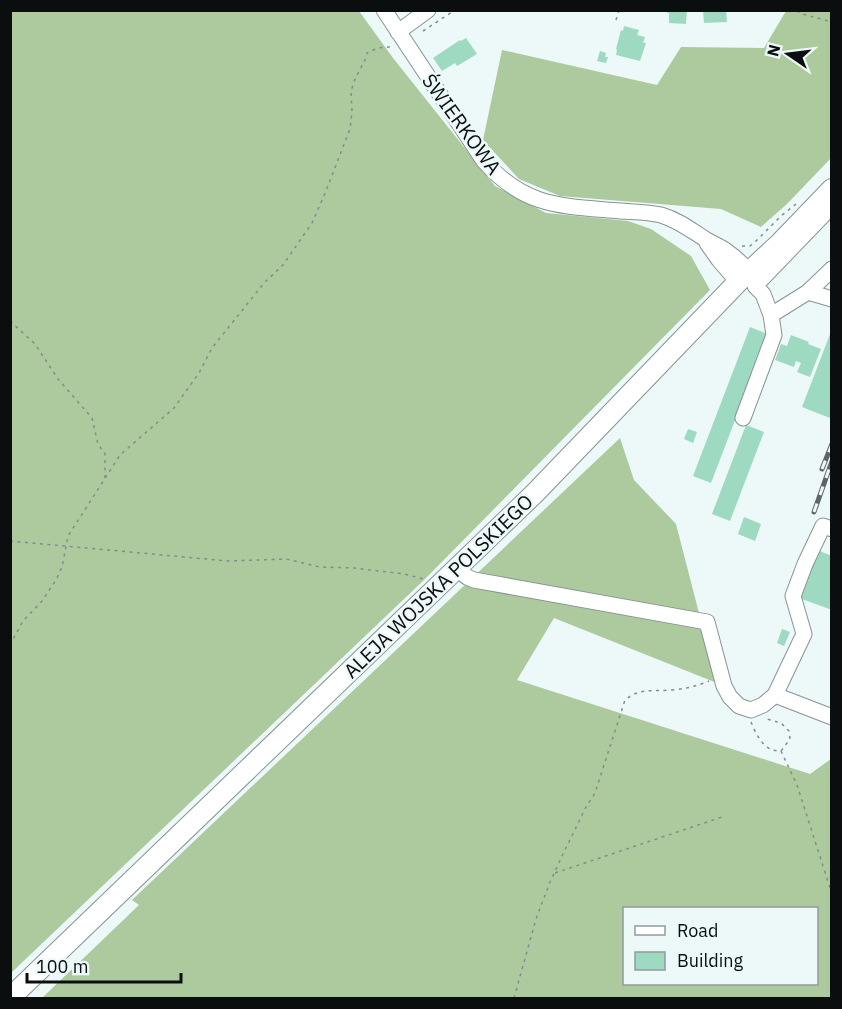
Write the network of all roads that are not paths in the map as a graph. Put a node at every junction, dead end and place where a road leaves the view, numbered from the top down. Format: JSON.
{"nodes":[{"id":1,"x":384,"y":10,"type":"edge"},
{"id":2,"x":428,"y":10,"type":"edge"},
{"id":3,"x":398,"y":32,"type":"junction"},
{"id":4,"x":831,"y":189,"type":"edge"},
{"id":5,"x":831,"y":206,"type":"edge"},
{"id":6,"x":831,"y":269,"type":"edge"},
{"id":7,"x":744,"y":276,"type":"junction"},
{"id":8,"x":808,"y":292,"type":"junction"},
{"id":9,"x":831,"y":299,"type":"edge"},
{"id":10,"x":771,"y":315,"type":"junction"},
{"id":11,"x":743,"y":418,"type":"dead end"},
{"id":12,"x":831,"y":529,"type":"edge"},
{"id":13,"x":457,"y":569,"type":"junction"},
{"id":14,"x":775,"y":695,"type":"junction"},
{"id":15,"x":831,"y":717,"type":"edge"},
{"id":16,"x":36,"y":974,"type":"junction"},
{"id":17,"x":10,"y":998,"type":"edge"},
{"id":18,"x":15,"y":999,"type":"edge"}],
"edges":[{"from":1,"to":3,"type":"street","name":"ŚWIERKOWA"},
{"from":2,"to":3,"type":"street"},
{"from":3,"to":7,"type":"street","name":"ŚWIERKOWA"},
{"from":4,"to":7,"type":"main road","name":"ALEJA WOJSKA POLSKIEGO"},
{"from":5,"to":10,"type":"street"},
{"from":6,"to":8,"type":"street"},
{"from":7,"to":13,"type":"main road","name":"ALEJA WOJSKA POLSKIEGO"},
{"from":8,"to":9,"type":"street"},
{"from":8,"to":10,"type":"street"},
{"from":10,"to":11,"type":"street"},
{"from":12,"to":14,"type":"street"},
{"from":13,"to":14,"type":"street"},
{"from":13,"to":16,"type":"main road","name":"ALEJA WOJSKA POLSKIEGO"},
{"from":14,"to":15,"type":"street"},
{"from":16,"to":17,"type":"main road","name":"ALEJA WOJSKA POLSKIEGO"},
{"from":16,"to":18,"type":"main road","name":"ALEJA WOJSKA POLSKIEGO"}]}
